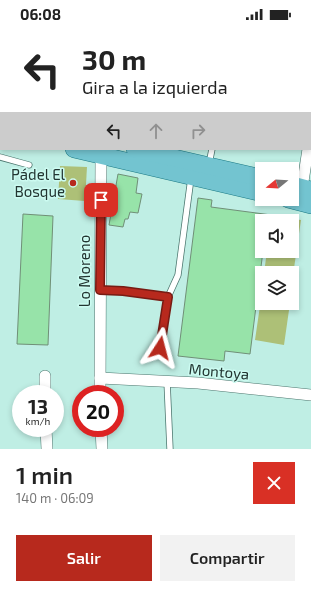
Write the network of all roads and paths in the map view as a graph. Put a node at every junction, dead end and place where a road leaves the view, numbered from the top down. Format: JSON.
{"nodes":[{"id":1,"x":83,"y":150,"type":"edge"},
{"id":2,"x":139,"y":150,"type":"edge"},
{"id":3,"x":212,"y":150,"type":"edge"},
{"id":4,"x":308,"y":150,"type":"edge"},
{"id":5,"x":101,"y":152,"type":"edge"},
{"id":6,"x":0,"y":157,"type":"edge"},
{"id":7,"x":29,"y":165,"type":"dead end"},
{"id":8,"x":209,"y":166,"type":"junction"},
{"id":9,"x":255,"y":176,"type":"edge"},
{"id":10,"x":191,"y":177,"type":"junction"},
{"id":11,"x":302,"y":188,"type":"edge"},
{"id":12,"x":255,"y":191,"type":"edge"},
{"id":13,"x":299,"y":202,"type":"edge"},
{"id":14,"x":311,"y":205,"type":"edge"},
{"id":15,"x":100,"y":290,"type":"junction"},
{"id":16,"x":168,"y":297,"type":"junction"},
{"id":17,"x":160,"y":348,"type":"dead end"},
{"id":18,"x":45,"y":376,"type":"dead end"},
{"id":19,"x":100,"y":378,"type":"junction"},
{"id":20,"x":168,"y":381,"type":"junction"},
{"id":21,"x":45,"y":385,"type":"edge"},
{"id":22,"x":100,"y":385,"type":"edge"},
{"id":23,"x":311,"y":395,"type":"edge"},
{"id":24,"x":46,"y":437,"type":"edge"},
{"id":25,"x":101,"y":437,"type":"edge"},
{"id":26,"x":47,"y":448,"type":"edge"},
{"id":27,"x":102,"y":449,"type":"edge"},
{"id":28,"x":170,"y":449,"type":"edge"}],
"edges":[{"from":1,"to":5,"type":"main road"},
{"from":2,"to":8,"type":"main road"},
{"from":3,"to":8,"type":"lane"},
{"from":4,"to":11,"type":"street"},
{"from":5,"to":10,"type":"main road"},
{"from":5,"to":15,"type":"street","name":"Lo Moreno"},
{"from":6,"to":7,"type":"lane"},
{"from":8,"to":9,"type":"main road"},
{"from":10,"to":12,"type":"main road"},
{"from":10,"to":16,"type":"lane"},
{"from":13,"to":14,"type":"main road"},
{"from":15,"to":16,"type":"lane"},
{"from":15,"to":19,"type":"street","name":"Lo Moreno"},
{"from":16,"to":17,"type":"lane"},
{"from":18,"to":21,"type":"street"},
{"from":19,"to":20,"type":"street","name":"Montoya"},
{"from":19,"to":22,"type":"street","name":"Lo Moreno"},
{"from":20,"to":23,"type":"street","name":"Montoya"},
{"from":20,"to":28,"type":"lane"},
{"from":24,"to":26,"type":"street"},
{"from":25,"to":27,"type":"street"}]}
